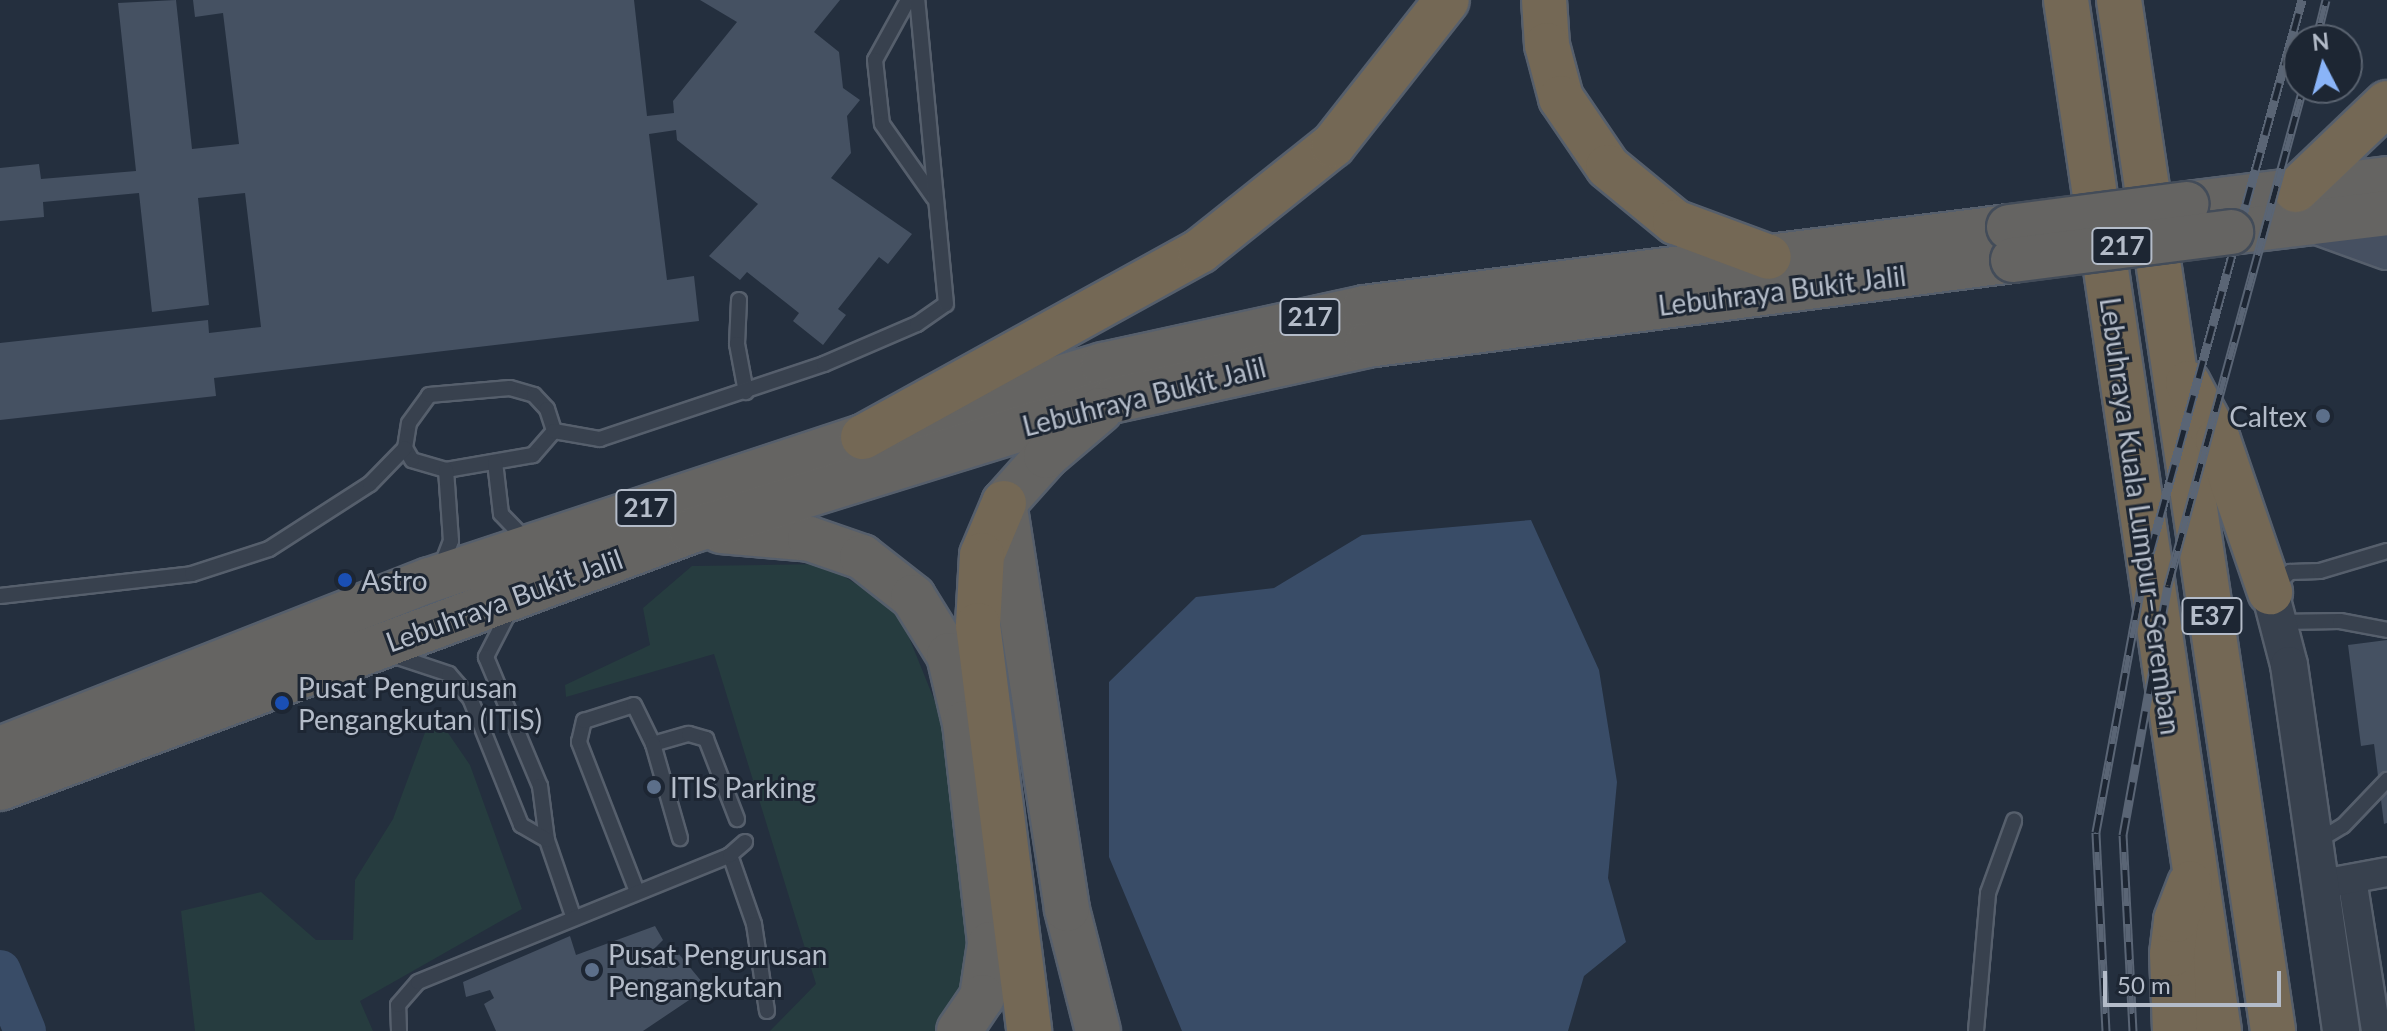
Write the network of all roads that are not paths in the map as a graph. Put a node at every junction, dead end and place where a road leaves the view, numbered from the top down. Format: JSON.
{"nodes":[{"id":1,"x":908,"y":0,"type":"edge"},
{"id":2,"x":917,"y":0,"type":"edge"},
{"id":3,"x":1447,"y":0,"type":"edge"},
{"id":4,"x":1544,"y":0,"type":"edge"},
{"id":5,"x":2066,"y":0,"type":"edge"},
{"id":6,"x":2119,"y":0,"type":"edge"},
{"id":7,"x":2387,"y":103,"type":"edge"},
{"id":8,"x":2387,"y":179,"type":"edge"},
{"id":9,"x":936,"y":201,"type":"junction"},
{"id":10,"x":2304,"y":206,"type":"junction"},
{"id":11,"x":2387,"y":213,"type":"edge"},
{"id":12,"x":2011,"y":244,"type":"junction"},
{"id":13,"x":2387,"y":249,"type":"edge"},
{"id":14,"x":1769,"y":257,"type":"junction"},
{"id":15,"x":739,"y":300,"type":"dead end"},
{"id":16,"x":2174,"y":365,"type":"junction"},
{"id":17,"x":746,"y":392,"type":"junction"},
{"id":18,"x":1111,"y":401,"type":"junction"},
{"id":19,"x":554,"y":431,"type":"junction"},
{"id":20,"x":863,"y":437,"type":"junction"},
{"id":21,"x":405,"y":448,"type":"junction"},
{"id":22,"x":495,"y":462,"type":"junction"},
{"id":23,"x":446,"y":470,"type":"junction"},
{"id":24,"x":1004,"y":503,"type":"junction"},
{"id":25,"x":691,"y":531,"type":"junction"},
{"id":26,"x":538,"y":543,"type":"junction"},
{"id":27,"x":2387,"y":551,"type":"edge"},
{"id":28,"x":430,"y":580,"type":"junction"},
{"id":29,"x":520,"y":593,"type":"junction"},
{"id":30,"x":0,"y":596,"type":"edge"},
{"id":31,"x":2274,"y":607,"type":"junction"},
{"id":32,"x":2387,"y":630,"type":"edge"},
{"id":33,"x":370,"y":650,"type":"junction"},
{"id":34,"x":653,"y":744,"type":"junction"},
{"id":35,"x":0,"y":749,"type":"edge"},
{"id":36,"x":2387,"y":780,"type":"edge"},
{"id":37,"x":0,"y":788,"type":"edge"},
{"id":38,"x":737,"y":819,"type":"dead end"},
{"id":39,"x":2014,"y":821,"type":"dead end"},
{"id":40,"x":680,"y":838,"type":"dead end"},
{"id":41,"x":547,"y":840,"type":"junction"},
{"id":42,"x":745,"y":842,"type":"dead end"},
{"id":43,"x":2315,"y":843,"type":"junction"},
{"id":44,"x":730,"y":855,"type":"junction"},
{"id":45,"x":2387,"y":872,"type":"edge"},
{"id":46,"x":2194,"y":875,"type":"junction"},
{"id":47,"x":2336,"y":881,"type":"junction"},
{"id":48,"x":636,"y":889,"type":"junction"},
{"id":49,"x":573,"y":916,"type":"junction"},
{"id":50,"x":767,"y":1011,"type":"dead end"},
{"id":51,"x":399,"y":1031,"type":"edge"},
{"id":52,"x":959,"y":1031,"type":"edge"},
{"id":53,"x":1029,"y":1031,"type":"edge"},
{"id":54,"x":1098,"y":1031,"type":"edge"},
{"id":55,"x":1976,"y":1031,"type":"edge"},
{"id":56,"x":2175,"y":1031,"type":"edge"},
{"id":57,"x":2219,"y":1031,"type":"edge"},
{"id":58,"x":2273,"y":1031,"type":"edge"},
{"id":59,"x":2341,"y":1031,"type":"edge"},
{"id":60,"x":2376,"y":1031,"type":"edge"}],
"edges":[{"from":1,"to":9,"type":"lane"},
{"from":2,"to":9,"type":"lane"},
{"from":3,"to":20,"type":"highway"},
{"from":4,"to":14,"type":"highway"},
{"from":5,"to":46,"type":"highway","name":"Lebuhraya Kuala Lumpur–Seremban","number":"E37"},
{"from":6,"to":16,"type":"highway","name":"Lebuhraya Kuala Lumpur–Seremban","number":"E37"},
{"from":7,"to":10,"type":"highway"},
{"from":8,"to":10,"type":"highway","name":"Lebuhraya Bukit Jalil","number":"217"},
{"from":9,"to":17,"type":"lane"},
{"from":10,"to":11,"type":"highway","name":"Lebuhraya Bukit Jalil","number":"217"},
{"from":10,"to":12,"type":"highway","name":"Lebuhraya Bukit Jalil","number":"217","bridge":true},
{"from":10,"to":13,"type":"main road"},
{"from":12,"to":14,"type":"highway","name":"Lebuhraya Bukit Jalil","number":"217"},
{"from":12,"to":18,"type":"highway","name":"Lebuhraya Bukit Jalil","number":"217"},
{"from":14,"to":20,"type":"highway","name":"Lebuhraya Bukit Jalil","number":"217"},
{"from":15,"to":17,"type":"lane"},
{"from":16,"to":31,"type":"highway"},
{"from":16,"to":58,"type":"highway","name":"Lebuhraya Kuala Lumpur–Seremban","number":"E37"},
{"from":17,"to":19,"type":"lane"},
{"from":18,"to":24,"type":"highway"},
{"from":18,"to":25,"type":"highway","name":"Lebuhraya Bukit Jalil","number":"217"},
{"from":19,"to":21,"type":"lane"},
{"from":19,"to":22,"type":"lane"},
{"from":20,"to":26,"type":"highway","name":"Lebuhraya Bukit Jalil","number":"217"},
{"from":21,"to":23,"type":"lane"},
{"from":21,"to":30,"type":"lane"},
{"from":22,"to":23,"type":"lane"},
{"from":22,"to":26,"type":"lane"},
{"from":23,"to":28,"type":"lane"},
{"from":24,"to":53,"type":"highway"},
{"from":24,"to":54,"type":"highway"},
{"from":25,"to":29,"type":"highway","name":"Lebuhraya Bukit Jalil","number":"217"},
{"from":25,"to":52,"type":"highway"},
{"from":26,"to":28,"type":"highway","name":"Lebuhraya Bukit Jalil","number":"217"},
{"from":27,"to":31,"type":"lane"},
{"from":28,"to":35,"type":"highway","name":"Lebuhraya Bukit Jalil","number":"217"},
{"from":29,"to":33,"type":"highway","name":"Lebuhraya Bukit Jalil","number":"217"},
{"from":29,"to":41,"type":"lane"},
{"from":31,"to":32,"type":"lane"},
{"from":31,"to":43,"type":"street"},
{"from":33,"to":37,"type":"highway","name":"Lebuhraya Bukit Jalil","number":"217"},
{"from":33,"to":41,"type":"lane"},
{"from":34,"to":38,"type":"lane"},
{"from":34,"to":40,"type":"lane"},
{"from":34,"to":48,"type":"lane"},
{"from":36,"to":43,"type":"lane"},
{"from":39,"to":55,"type":"lane"},
{"from":41,"to":49,"type":"lane"},
{"from":42,"to":44,"type":"lane"},
{"from":43,"to":47,"type":"street"},
{"from":44,"to":48,"type":"lane"},
{"from":44,"to":50,"type":"lane"},
{"from":45,"to":47,"type":"street"},
{"from":46,"to":56,"type":"highway"},
{"from":46,"to":57,"type":"highway","name":"Lebuhraya Kuala Lumpur–Seremban","number":"E37"},
{"from":47,"to":59,"type":"street"},
{"from":47,"to":60,"type":"street"},
{"from":48,"to":49,"type":"lane"},
{"from":49,"to":51,"type":"lane"}]}
